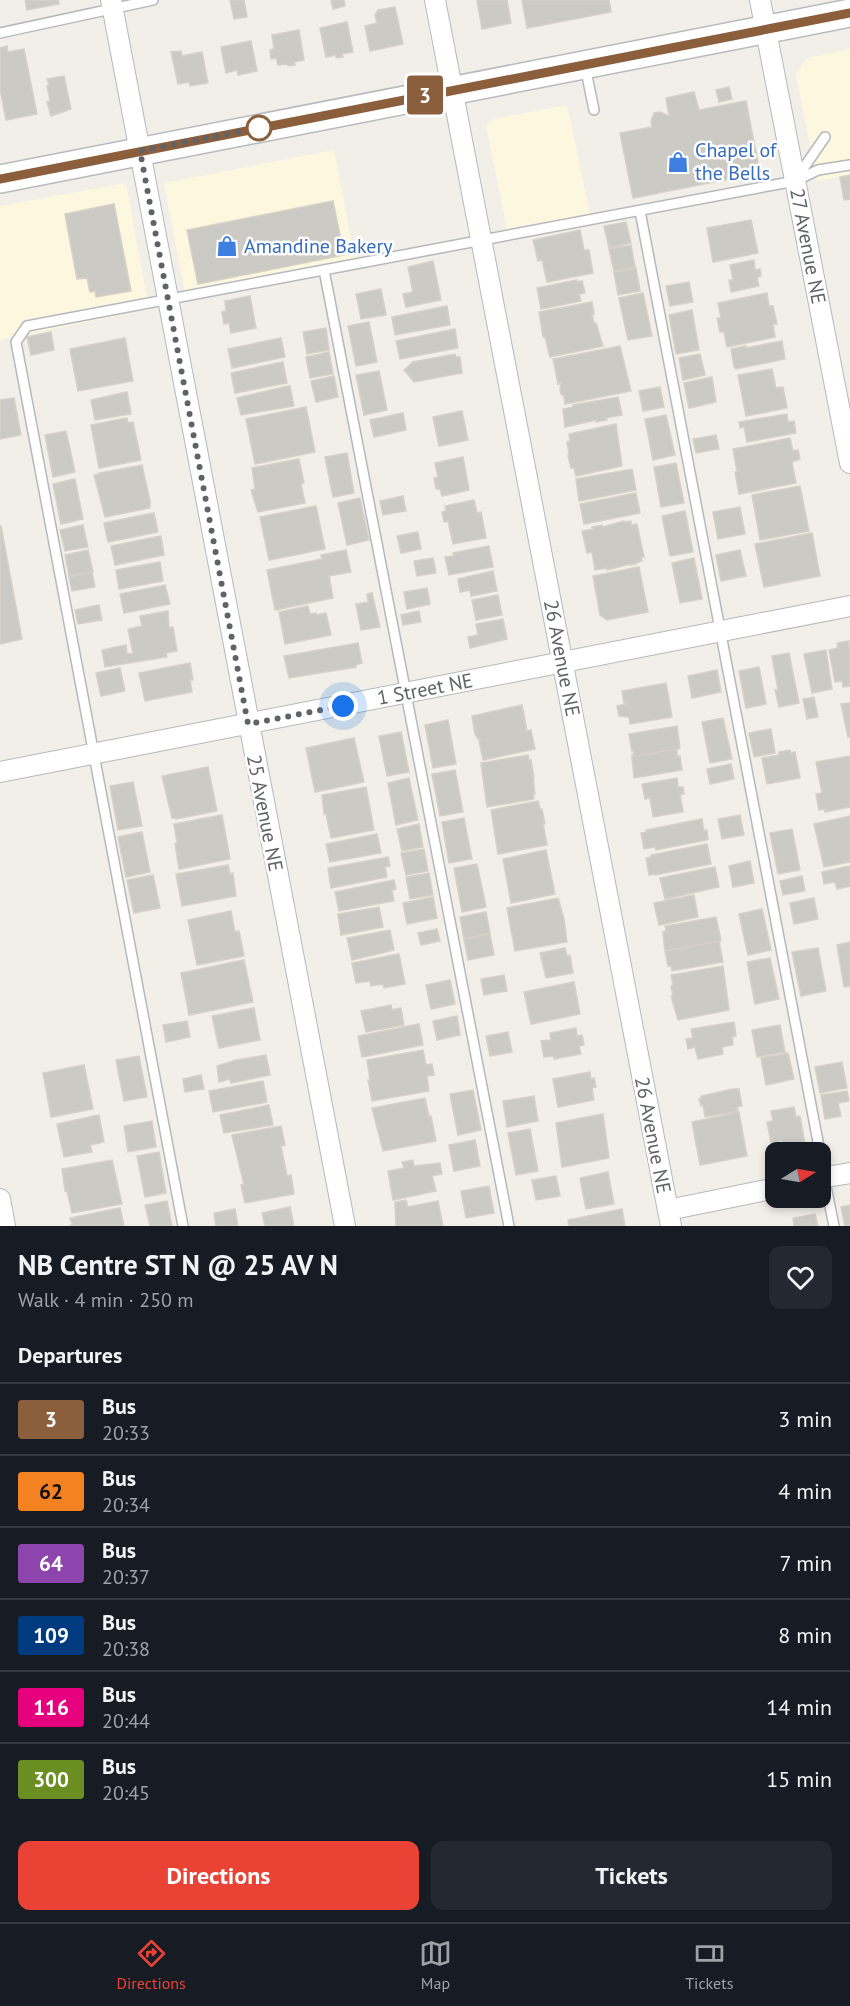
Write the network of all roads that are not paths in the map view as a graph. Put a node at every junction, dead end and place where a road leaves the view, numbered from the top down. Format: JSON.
{"nodes":[{"id":1,"x":153,"y":0,"type":"edge"},
{"id":2,"x":435,"y":0,"type":"edge"},
{"id":3,"x":760,"y":0,"type":"edge"},
{"id":4,"x":111,"y":4,"type":"edge"},
{"id":5,"x":848,"y":11,"type":"edge"},
{"id":6,"x":765,"y":29,"type":"junction"},
{"id":7,"x":0,"y":33,"type":"edge"},
{"id":8,"x":584,"y":64,"type":"junction"},
{"id":9,"x":452,"y":90,"type":"junction"},
{"id":10,"x":594,"y":110,"type":"dead end"},
{"id":11,"x":825,"y":137,"type":"dead end"},
{"id":12,"x":140,"y":151,"type":"junction"},
{"id":13,"x":850,"y":165,"type":"edge"},
{"id":14,"x":0,"y":179,"type":"edge"},
{"id":15,"x":795,"y":181,"type":"junction"},
{"id":16,"x":640,"y":211,"type":"junction"},
{"id":17,"x":482,"y":240,"type":"junction"},
{"id":18,"x":324,"y":270,"type":"junction"},
{"id":19,"x":168,"y":300,"type":"junction"},
{"id":20,"x":850,"y":463,"type":"edge"},
{"id":21,"x":850,"y":606,"type":"edge"},
{"id":22,"x":720,"y":632,"type":"junction"},
{"id":23,"x":562,"y":663,"type":"junction"},
{"id":24,"x":406,"y":693,"type":"junction"},
{"id":25,"x":248,"y":724,"type":"junction"},
{"id":26,"x":94,"y":754,"type":"junction"},
{"id":27,"x":0,"y":772,"type":"edge"},
{"id":28,"x":818,"y":1142,"type":"edge"},
{"id":29,"x":850,"y":1173,"type":"edge"},
{"id":30,"x":831,"y":1177,"type":"edge"},
{"id":31,"x":765,"y":1191,"type":"edge"},
{"id":32,"x":0,"y":1199,"type":"edge"},
{"id":33,"x":830,"y":1208,"type":"edge"},
{"id":34,"x":669,"y":1218,"type":"edge"},
{"id":35,"x":5,"y":1226,"type":"edge"},
{"id":36,"x":183,"y":1226,"type":"edge"},
{"id":37,"x":345,"y":1226,"type":"edge"},
{"id":38,"x":509,"y":1226,"type":"edge"},
{"id":39,"x":834,"y":1226,"type":"edge"}],
"edges":[{"from":1,"to":4,"type":"lane"},
{"from":2,"to":9,"type":"street","name":"26 Avenue NE"},
{"from":3,"to":6,"type":"street","name":"27 Avenue NE"},
{"from":4,"to":7,"type":"lane"},
{"from":4,"to":12,"type":"street","name":"25 Avenue NE"},
{"from":5,"to":6,"type":"main road"},
{"from":6,"to":8,"type":"main road"},
{"from":6,"to":15,"type":"street","name":"27 Avenue NE"},
{"from":8,"to":9,"type":"main road"},
{"from":8,"to":10,"type":"lane"},
{"from":9,"to":12,"type":"main road"},
{"from":9,"to":17,"type":"street","name":"26 Avenue NE"},
{"from":11,"to":15,"type":"lane"},
{"from":12,"to":14,"type":"main road"},
{"from":12,"to":19,"type":"street","name":"25 Avenue NE"},
{"from":13,"to":15,"type":"lane"},
{"from":15,"to":16,"type":"lane"},
{"from":15,"to":20,"type":"street","name":"27 Avenue NE"},
{"from":16,"to":17,"type":"lane"},
{"from":16,"to":22,"type":"lane"},
{"from":17,"to":18,"type":"lane"},
{"from":17,"to":23,"type":"street","name":"26 Avenue NE"},
{"from":18,"to":19,"type":"lane"},
{"from":18,"to":24,"type":"lane"},
{"from":19,"to":25,"type":"street","name":"25 Avenue NE"},
{"from":19,"to":26,"type":"lane"},
{"from":21,"to":22,"type":"street","name":"1 Street NE"},
{"from":22,"to":23,"type":"street","name":"1 Street NE"},
{"from":22,"to":28,"type":"lane"},
{"from":23,"to":24,"type":"street","name":"1 Street NE"},
{"from":23,"to":34,"type":"street","name":"26 Avenue NE"},
{"from":24,"to":25,"type":"street","name":"1 Street NE"},
{"from":24,"to":38,"type":"lane"},
{"from":25,"to":26,"type":"street","name":"1 Street NE"},
{"from":25,"to":37,"type":"street","name":"25 Avenue NE"},
{"from":26,"to":27,"type":"street","name":"1 Street NE"},
{"from":26,"to":36,"type":"lane"},
{"from":29,"to":30,"type":"street"},
{"from":31,"to":34,"type":"street"},
{"from":32,"to":35,"type":"street"},
{"from":33,"to":39,"type":"lane"}]}
